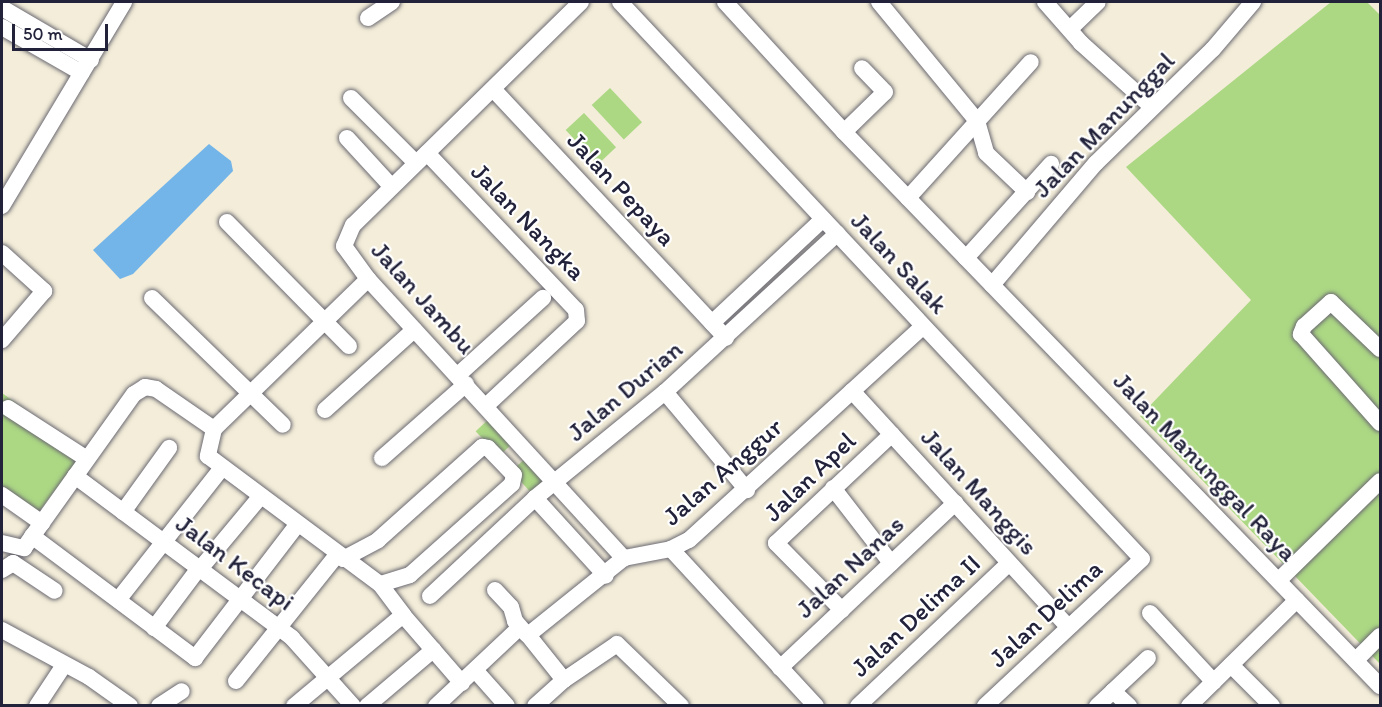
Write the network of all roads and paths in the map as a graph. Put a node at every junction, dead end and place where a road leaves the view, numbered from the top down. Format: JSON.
{"nodes":[{"id":1,"x":124,"y":2,"type":"edge"},
{"id":2,"x":392,"y":2,"type":"edge"},
{"id":3,"x":581,"y":2,"type":"edge"},
{"id":4,"x":620,"y":2,"type":"edge"},
{"id":5,"x":725,"y":2,"type":"edge"},
{"id":6,"x":879,"y":2,"type":"edge"},
{"id":7,"x":1045,"y":2,"type":"edge"},
{"id":8,"x":1098,"y":2,"type":"edge"},
{"id":9,"x":1253,"y":2,"type":"edge"},
{"id":10,"x":6,"y":18,"type":"edge"},
{"id":11,"x":368,"y":18,"type":"dead end"},
{"id":12,"x":1071,"y":28,"type":"junction"},
{"id":13,"x":1031,"y":62,"type":"dead end"},
{"id":14,"x":87,"y":67,"type":"junction"},
{"id":15,"x":862,"y":68,"type":"dead end"},
{"id":16,"x":494,"y":89,"type":"junction"},
{"id":17,"x":351,"y":98,"type":"dead end"},
{"id":18,"x":1152,"y":107,"type":"junction"},
{"id":19,"x":977,"y":121,"type":"junction"},
{"id":20,"x":844,"y":132,"type":"junction"},
{"id":21,"x":347,"y":138,"type":"dead end"},
{"id":22,"x":421,"y":158,"type":"junction"},
{"id":23,"x":1051,"y":164,"type":"dead end"},
{"id":24,"x":391,"y":186,"type":"junction"},
{"id":25,"x":1027,"y":192,"type":"junction"},
{"id":26,"x":908,"y":198,"type":"junction"},
{"id":27,"x":2,"y":206,"type":"edge"},
{"id":28,"x":823,"y":219,"type":"junction"},
{"id":29,"x":227,"y":222,"type":"dead end"},
{"id":30,"x":837,"y":234,"type":"junction"},
{"id":31,"x":2,"y":253,"type":"edge"},
{"id":32,"x":966,"y":258,"type":"junction"},
{"id":33,"x":368,"y":279,"type":"junction"},
{"id":34,"x":992,"y":285,"type":"junction"},
{"id":35,"x":152,"y":298,"type":"dead end"},
{"id":36,"x":543,"y":298,"type":"dead end"},
{"id":37,"x":326,"y":319,"type":"junction"},
{"id":38,"x":712,"y":323,"type":"junction"},
{"id":39,"x":923,"y":326,"type":"junction"},
{"id":40,"x":414,"y":330,"type":"junction"},
{"id":41,"x":726,"y":338,"type":"junction"},
{"id":42,"x":2,"y":340,"type":"edge"},
{"id":43,"x":349,"y":346,"type":"dead end"},
{"id":44,"x":1380,"y":349,"type":"edge"},
{"id":45,"x":462,"y":379,"type":"junction"},
{"id":46,"x":852,"y":391,"type":"junction"},
{"id":47,"x":664,"y":393,"type":"junction"},
{"id":48,"x":251,"y":394,"type":"junction"},
{"id":49,"x":486,"y":406,"type":"junction"},
{"id":50,"x":8,"y":408,"type":"dead end"},
{"id":51,"x":325,"y":410,"type":"dead end"},
{"id":52,"x":1380,"y":423,"type":"edge"},
{"id":53,"x":283,"y":425,"type":"dead end"},
{"id":54,"x":214,"y":429,"type":"junction"},
{"id":55,"x":892,"y":434,"type":"junction"},
{"id":56,"x":169,"y":448,"type":"dead end"},
{"id":57,"x":525,"y":448,"type":"junction"},
{"id":58,"x":382,"y":458,"type":"dead end"},
{"id":59,"x":87,"y":459,"type":"junction"},
{"id":60,"x":504,"y":464,"type":"junction"},
{"id":61,"x":222,"y":468,"type":"junction"},
{"id":62,"x":75,"y":476,"type":"junction"},
{"id":63,"x":1380,"y":481,"type":"edge"},
{"id":64,"x":555,"y":482,"type":"junction"},
{"id":65,"x":832,"y":488,"type":"junction"},
{"id":66,"x":747,"y":490,"type":"junction"},
{"id":67,"x":2,"y":495,"type":"edge"},
{"id":68,"x":260,"y":497,"type":"junction"},
{"id":69,"x":535,"y":498,"type":"junction"},
{"id":70,"x":955,"y":502,"type":"junction"},
{"id":71,"x":123,"y":512,"type":"junction"},
{"id":72,"x":297,"y":525,"type":"junction"},
{"id":73,"x":33,"y":536,"type":"junction"},
{"id":74,"x":162,"y":541,"type":"junction"},
{"id":75,"x":2,"y":543,"type":"edge"},
{"id":76,"x":671,"y":549,"type":"junction"},
{"id":77,"x":340,"y":557,"type":"junction"},
{"id":78,"x":624,"y":558,"type":"junction"},
{"id":79,"x":1142,"y":559,"type":"joint"},
{"id":80,"x":891,"y":563,"type":"junction"},
{"id":81,"x":1009,"y":563,"type":"junction"},
{"id":82,"x":4,"y":564,"type":"edge"},
{"id":83,"x":200,"y":568,"type":"junction"},
{"id":84,"x":606,"y":576,"type":"junction"},
{"id":85,"x":1279,"y":580,"type":"junction"},
{"id":86,"x":380,"y":584,"type":"junction"},
{"id":87,"x":495,"y":590,"type":"dead end"},
{"id":88,"x":55,"y":591,"type":"dead end"},
{"id":89,"x":429,"y":596,"type":"dead end"},
{"id":90,"x":239,"y":598,"type":"junction"},
{"id":91,"x":118,"y":600,"type":"junction"},
{"id":92,"x":1298,"y":600,"type":"junction"},
{"id":93,"x":842,"y":610,"type":"junction"},
{"id":94,"x":1150,"y":613,"type":"dead end"},
{"id":95,"x":403,"y":615,"type":"junction"},
{"id":96,"x":277,"y":626,"type":"junction"},
{"id":97,"x":1068,"y":627,"type":"junction"},
{"id":98,"x":154,"y":628,"type":"junction"},
{"id":99,"x":2,"y":630,"type":"edge"},
{"id":100,"x":524,"y":631,"type":"junction"},
{"id":101,"x":1380,"y":636,"type":"edge"},
{"id":102,"x":433,"y":650,"type":"junction"},
{"id":103,"x":1148,"y":658,"type":"dead end"},
{"id":104,"x":1356,"y":660,"type":"junction"},
{"id":105,"x":64,"y":665,"type":"junction"},
{"id":106,"x":1232,"y":665,"type":"junction"},
{"id":107,"x":780,"y":668,"type":"junction"},
{"id":108,"x":476,"y":670,"type":"junction"},
{"id":109,"x":330,"y":677,"type":"junction"},
{"id":110,"x":564,"y":680,"type":"junction"},
{"id":111,"x":236,"y":681,"type":"dead end"},
{"id":112,"x":1214,"y":682,"type":"junction"},
{"id":113,"x":462,"y":683,"type":"junction"},
{"id":114,"x":1380,"y":686,"type":"edge"},
{"id":115,"x":182,"y":691,"type":"dead end"},
{"id":116,"x":1113,"y":691,"type":"junction"},
{"id":117,"x":37,"y":705,"type":"edge"},
{"id":118,"x":130,"y":705,"type":"edge"},
{"id":119,"x":159,"y":705,"type":"edge"},
{"id":120,"x":294,"y":705,"type":"edge"},
{"id":121,"x":353,"y":705,"type":"edge"},
{"id":122,"x":367,"y":705,"type":"edge"},
{"id":123,"x":436,"y":705,"type":"edge"},
{"id":124,"x":507,"y":705,"type":"edge"},
{"id":125,"x":536,"y":705,"type":"edge"},
{"id":126,"x":681,"y":705,"type":"edge"},
{"id":127,"x":816,"y":705,"type":"edge"},
{"id":128,"x":858,"y":705,"type":"edge"},
{"id":129,"x":985,"y":705,"type":"edge"},
{"id":130,"x":1097,"y":705,"type":"edge"},
{"id":131,"x":1129,"y":705,"type":"edge"},
{"id":132,"x":1191,"y":705,"type":"edge"},
{"id":133,"x":1272,"y":705,"type":"edge"}],
"edges":[{"from":1,"to":14,"type":"street"},
{"from":2,"to":11,"type":"street"},
{"from":3,"to":16,"type":"street","name":"Jalan Jambu"},
{"from":4,"to":28,"type":"street","name":"Jalan Salak"},
{"from":5,"to":20,"type":"street","name":"Jalan Manunggal Raya"},
{"from":6,"to":19,"type":"street"},
{"from":7,"to":12,"type":"street"},
{"from":8,"to":12,"type":"street"},
{"from":9,"to":18,"type":"street","name":"Jalan Manunggal"},
{"from":10,"to":14,"type":"street"},
{"from":12,"to":18,"type":"street"},
{"from":13,"to":19,"type":"street"},
{"from":14,"to":27,"type":"street"},
{"from":15,"to":20,"type":"street"},
{"from":16,"to":22,"type":"street","name":"Jalan Jambu"},
{"from":16,"to":38,"type":"street","name":"Jalan Pepaya"},
{"from":17,"to":22,"type":"street"},
{"from":18,"to":34,"type":"street","name":"Jalan Manunggal"},
{"from":19,"to":25,"type":"street"},
{"from":19,"to":26,"type":"street"},
{"from":20,"to":26,"type":"street","name":"Jalan Manunggal Raya"},
{"from":21,"to":24,"type":"street"},
{"from":22,"to":24,"type":"street","name":"Jalan Jambu"},
{"from":22,"to":49,"type":"street","name":"Jalan Nangka"},
{"from":23,"to":25,"type":"street"},
{"from":24,"to":33,"type":"street","name":"Jalan Jambu"},
{"from":25,"to":32,"type":"street"},
{"from":26,"to":32,"type":"street","name":"Jalan Manunggal Raya"},
{"from":28,"to":30,"type":"street","name":"Jalan Salak"},
{"from":28,"to":38,"type":"street"},
{"from":29,"to":37,"type":"street"},
{"from":30,"to":39,"type":"street","name":"Jalan Salak"},
{"from":30,"to":41,"type":"street","name":"Jalan Durian"},
{"from":31,"to":42,"type":"street"},
{"from":32,"to":34,"type":"street","name":"Jalan Manunggal Raya"},
{"from":33,"to":37,"type":"street"},
{"from":33,"to":40,"type":"street","name":"Jalan Jambu"},
{"from":34,"to":85,"type":"street","name":"Jalan Manunggal Raya"},
{"from":35,"to":48,"type":"street"},
{"from":36,"to":45,"type":"street"},
{"from":37,"to":43,"type":"street"},
{"from":37,"to":48,"type":"street"},
{"from":38,"to":41,"type":"street"},
{"from":39,"to":46,"type":"street","name":"Jalan Anggur"},
{"from":39,"to":79,"type":"street","name":"Jalan Salak"},
{"from":40,"to":45,"type":"street","name":"Jalan Jambu"},
{"from":40,"to":51,"type":"street"},
{"from":41,"to":47,"type":"street","name":"Jalan Durian"},
{"from":44,"to":52,"type":"street"},
{"from":45,"to":49,"type":"street","name":"Jalan Jambu"},
{"from":45,"to":58,"type":"street"},
{"from":46,"to":55,"type":"street","name":"Jalan Manggis"},
{"from":46,"to":66,"type":"street","name":"Jalan Anggur"},
{"from":47,"to":64,"type":"street","name":"Jalan Durian"},
{"from":47,"to":66,"type":"street"},
{"from":48,"to":53,"type":"street"},
{"from":48,"to":54,"type":"street"},
{"from":49,"to":57,"type":"street","name":"Jalan Jambu"},
{"from":50,"to":59,"type":"street"},
{"from":54,"to":59,"type":"street"},
{"from":54,"to":61,"type":"street"},
{"from":55,"to":65,"type":"street","name":"Jalan Apel"},
{"from":55,"to":70,"type":"street","name":"Jalan Manggis"},
{"from":56,"to":71,"type":"street"},
{"from":57,"to":60,"type":"street"},
{"from":57,"to":64,"type":"street","name":"Jalan Jambu"},
{"from":59,"to":62,"type":"street"},
{"from":60,"to":77,"type":"street"},
{"from":60,"to":86,"type":"street"},
{"from":61,"to":68,"type":"street"},
{"from":61,"to":74,"type":"street"},
{"from":62,"to":71,"type":"street","name":"Jalan Kecapi"},
{"from":62,"to":73,"type":"street"},
{"from":63,"to":85,"type":"street"},
{"from":64,"to":69,"type":"street","name":"Jalan Durian"},
{"from":64,"to":78,"type":"street","name":"Jalan Jambu"},
{"from":65,"to":80,"type":"street"},
{"from":65,"to":93,"type":"street","name":"Jalan Apel"},
{"from":66,"to":76,"type":"street","name":"Jalan Anggur"},
{"from":67,"to":73,"type":"street"},
{"from":68,"to":72,"type":"street"},
{"from":68,"to":83,"type":"street"},
{"from":69,"to":84,"type":"street"},
{"from":69,"to":89,"type":"street","name":"Jalan Durian"},
{"from":70,"to":80,"type":"street","name":"Jalan Nanas"},
{"from":70,"to":81,"type":"street","name":"Jalan Manggis"},
{"from":71,"to":74,"type":"street","name":"Jalan Kecapi"},
{"from":72,"to":77,"type":"street"},
{"from":72,"to":90,"type":"street"},
{"from":73,"to":75,"type":"street"},
{"from":73,"to":91,"type":"street"},
{"from":74,"to":83,"type":"street","name":"Jalan Kecapi"},
{"from":74,"to":91,"type":"street"},
{"from":76,"to":78,"type":"street","name":"Jalan Anggur"},
{"from":76,"to":107,"type":"street"},
{"from":77,"to":86,"type":"street"},
{"from":77,"to":96,"type":"street"},
{"from":78,"to":84,"type":"street"},
{"from":79,"to":97,"type":"street","name":"Jalan Delima"},
{"from":80,"to":93,"type":"street","name":"Jalan Nanas"},
{"from":81,"to":97,"type":"street","name":"Jalan Manggis"},
{"from":81,"to":128,"type":"street","name":"Jalan Delima II"},
{"from":82,"to":88,"type":"street"},
{"from":83,"to":90,"type":"street","name":"Jalan Kecapi"},
{"from":83,"to":98,"type":"street"},
{"from":84,"to":100,"type":"street"},
{"from":85,"to":92,"type":"street","name":"Jalan Manunggal Raya"},
{"from":86,"to":95,"type":"street"},
{"from":87,"to":100,"type":"street"},
{"from":90,"to":96,"type":"street","name":"Jalan Kecapi"},
{"from":90,"to":98,"type":"street"},
{"from":91,"to":98,"type":"street"},
{"from":92,"to":104,"type":"street","name":"Jalan Manunggal Raya"},
{"from":92,"to":106,"type":"street"},
{"from":93,"to":107,"type":"street","name":"Jalan Nanas"},
{"from":94,"to":112,"type":"street"},
{"from":95,"to":102,"type":"street"},
{"from":95,"to":109,"type":"street"},
{"from":96,"to":109,"type":"street","name":"Jalan Kecapi"},
{"from":96,"to":111,"type":"street"},
{"from":97,"to":129,"type":"street","name":"Jalan Delima"},
{"from":99,"to":105,"type":"street"},
{"from":100,"to":108,"type":"street"},
{"from":100,"to":110,"type":"street"},
{"from":101,"to":104,"type":"street"},
{"from":102,"to":113,"type":"street"},
{"from":102,"to":122,"type":"street"},
{"from":103,"to":116,"type":"street"},
{"from":104,"to":114,"type":"street","name":"Jalan Manunggal Raya"},
{"from":105,"to":117,"type":"street"},
{"from":105,"to":118,"type":"street"},
{"from":106,"to":112,"type":"street"},
{"from":106,"to":133,"type":"street"},
{"from":107,"to":127,"type":"street"},
{"from":108,"to":113,"type":"street"},
{"from":108,"to":124,"type":"street"},
{"from":109,"to":120,"type":"street"},
{"from":109,"to":121,"type":"street","name":"Jalan Kecapi"},
{"from":110,"to":125,"type":"street"},
{"from":110,"to":126,"type":"street"},
{"from":112,"to":132,"type":"street"},
{"from":113,"to":123,"type":"street"},
{"from":115,"to":119,"type":"street"},
{"from":116,"to":130,"type":"street"},
{"from":116,"to":131,"type":"street"}]}
